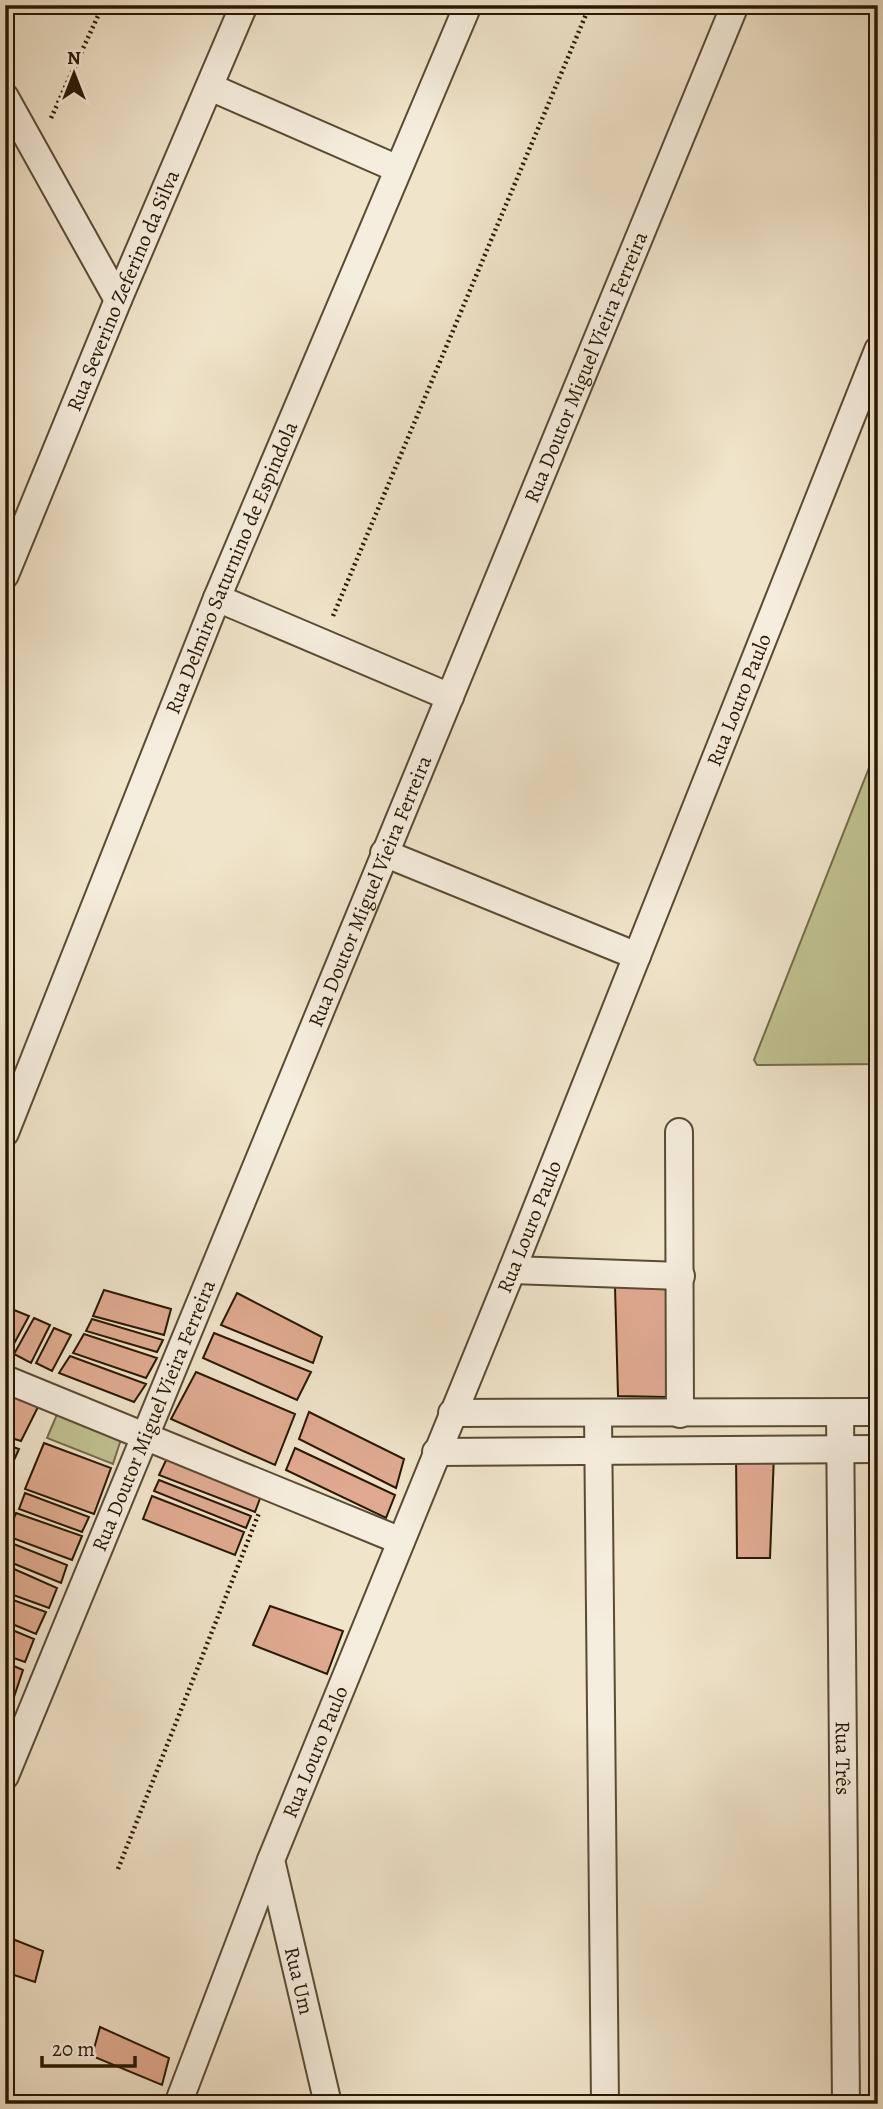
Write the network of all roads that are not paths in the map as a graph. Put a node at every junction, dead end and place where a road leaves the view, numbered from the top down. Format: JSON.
{"nodes":[{"id":1,"x":244,"y":5,"type":"edge"},
{"id":2,"x":468,"y":5,"type":"edge"},
{"id":3,"x":735,"y":5,"type":"edge"},
{"id":4,"x":210,"y":87,"type":"junction"},
{"id":5,"x":5,"y":97,"type":"edge"},
{"id":6,"x":398,"y":169,"type":"junction"},
{"id":7,"x":118,"y":300,"type":"junction"},
{"id":8,"x":878,"y":350,"type":"edge"},
{"id":9,"x":5,"y":575,"type":"edge"},
{"id":10,"x":217,"y":598,"type":"junction"},
{"id":11,"x":450,"y":697,"type":"junction"},
{"id":12,"x":384,"y":853,"type":"junction"},
{"id":13,"x":636,"y":957,"type":"junction"},
{"id":14,"x":679,"y":1132,"type":"dead end"},
{"id":15,"x":5,"y":1133,"type":"edge"},
{"id":16,"x":512,"y":1270,"type":"junction"},
{"id":17,"x":681,"y":1276,"type":"junction"},
{"id":18,"x":5,"y":1379,"type":"edge"},
{"id":19,"x":878,"y":1412,"type":"edge"},
{"id":20,"x":452,"y":1413,"type":"junction"},
{"id":21,"x":840,"y":1413,"type":"junction"},
{"id":22,"x":680,"y":1414,"type":"junction"},
{"id":23,"x":598,"y":1415,"type":"junction"},
{"id":24,"x":148,"y":1435,"type":"junction"},
{"id":25,"x":841,"y":1449,"type":"junction"},
{"id":26,"x":878,"y":1449,"type":"edge"},
{"id":27,"x":598,"y":1450,"type":"junction"},
{"id":28,"x":436,"y":1452,"type":"junction"},
{"id":29,"x":401,"y":1541,"type":"junction"},
{"id":30,"x":5,"y":1776,"type":"edge"},
{"id":31,"x":271,"y":1860,"type":"junction"},
{"id":32,"x":178,"y":2104,"type":"edge"},
{"id":33,"x":328,"y":2104,"type":"edge"},
{"id":34,"x":605,"y":2104,"type":"edge"},
{"id":35,"x":846,"y":2104,"type":"edge"}],
"edges":[{"from":1,"to":4,"type":"street","name":"Rua Severino Zeferino da Silva"},
{"from":2,"to":6,"type":"street","name":"Rua Delmiro Saturnino de Espindola"},
{"from":3,"to":11,"type":"street","name":"Rua Doutor Miguel Vieira Ferreira"},
{"from":4,"to":6,"type":"street"},
{"from":4,"to":7,"type":"street","name":"Rua Severino Zeferino da Silva"},
{"from":5,"to":7,"type":"street"},
{"from":6,"to":10,"type":"street","name":"Rua Delmiro Saturnino de Espindola"},
{"from":7,"to":9,"type":"street","name":"Rua Severino Zeferino da Silva"},
{"from":8,"to":13,"type":"street","name":"Rua Louro Paulo"},
{"from":10,"to":11,"type":"street"},
{"from":10,"to":15,"type":"street","name":"Rua Delmiro Saturnino de Espindola"},
{"from":11,"to":12,"type":"street","name":"Rua Doutor Miguel Vieira Ferreira"},
{"from":12,"to":13,"type":"street"},
{"from":12,"to":24,"type":"street","name":"Rua Doutor Miguel Vieira Ferreira"},
{"from":13,"to":16,"type":"street","name":"Rua Louro Paulo"},
{"from":14,"to":17,"type":"street"},
{"from":16,"to":17,"type":"street"},
{"from":16,"to":20,"type":"street","name":"Rua Louro Paulo"},
{"from":17,"to":22,"type":"street"},
{"from":18,"to":24,"type":"street"},
{"from":19,"to":21,"type":"street"},
{"from":20,"to":23,"type":"street"},
{"from":20,"to":28,"type":"street","name":"Rua Louro Paulo"},
{"from":21,"to":22,"type":"street"},
{"from":21,"to":25,"type":"street","name":"Rua Três"},
{"from":22,"to":23,"type":"street"},
{"from":23,"to":27,"type":"street"},
{"from":24,"to":29,"type":"street"},
{"from":24,"to":30,"type":"street","name":"Rua Doutor Miguel Vieira Ferreira"},
{"from":25,"to":26,"type":"street"},
{"from":25,"to":27,"type":"street"},
{"from":25,"to":35,"type":"street","name":"Rua Três"},
{"from":27,"to":28,"type":"street"},
{"from":27,"to":34,"type":"street"},
{"from":28,"to":29,"type":"street","name":"Rua Louro Paulo"},
{"from":29,"to":31,"type":"street","name":"Rua Louro Paulo"},
{"from":31,"to":32,"type":"street","name":"Rua Louro Paulo"},
{"from":31,"to":33,"type":"street","name":"Rua Um"}]}
